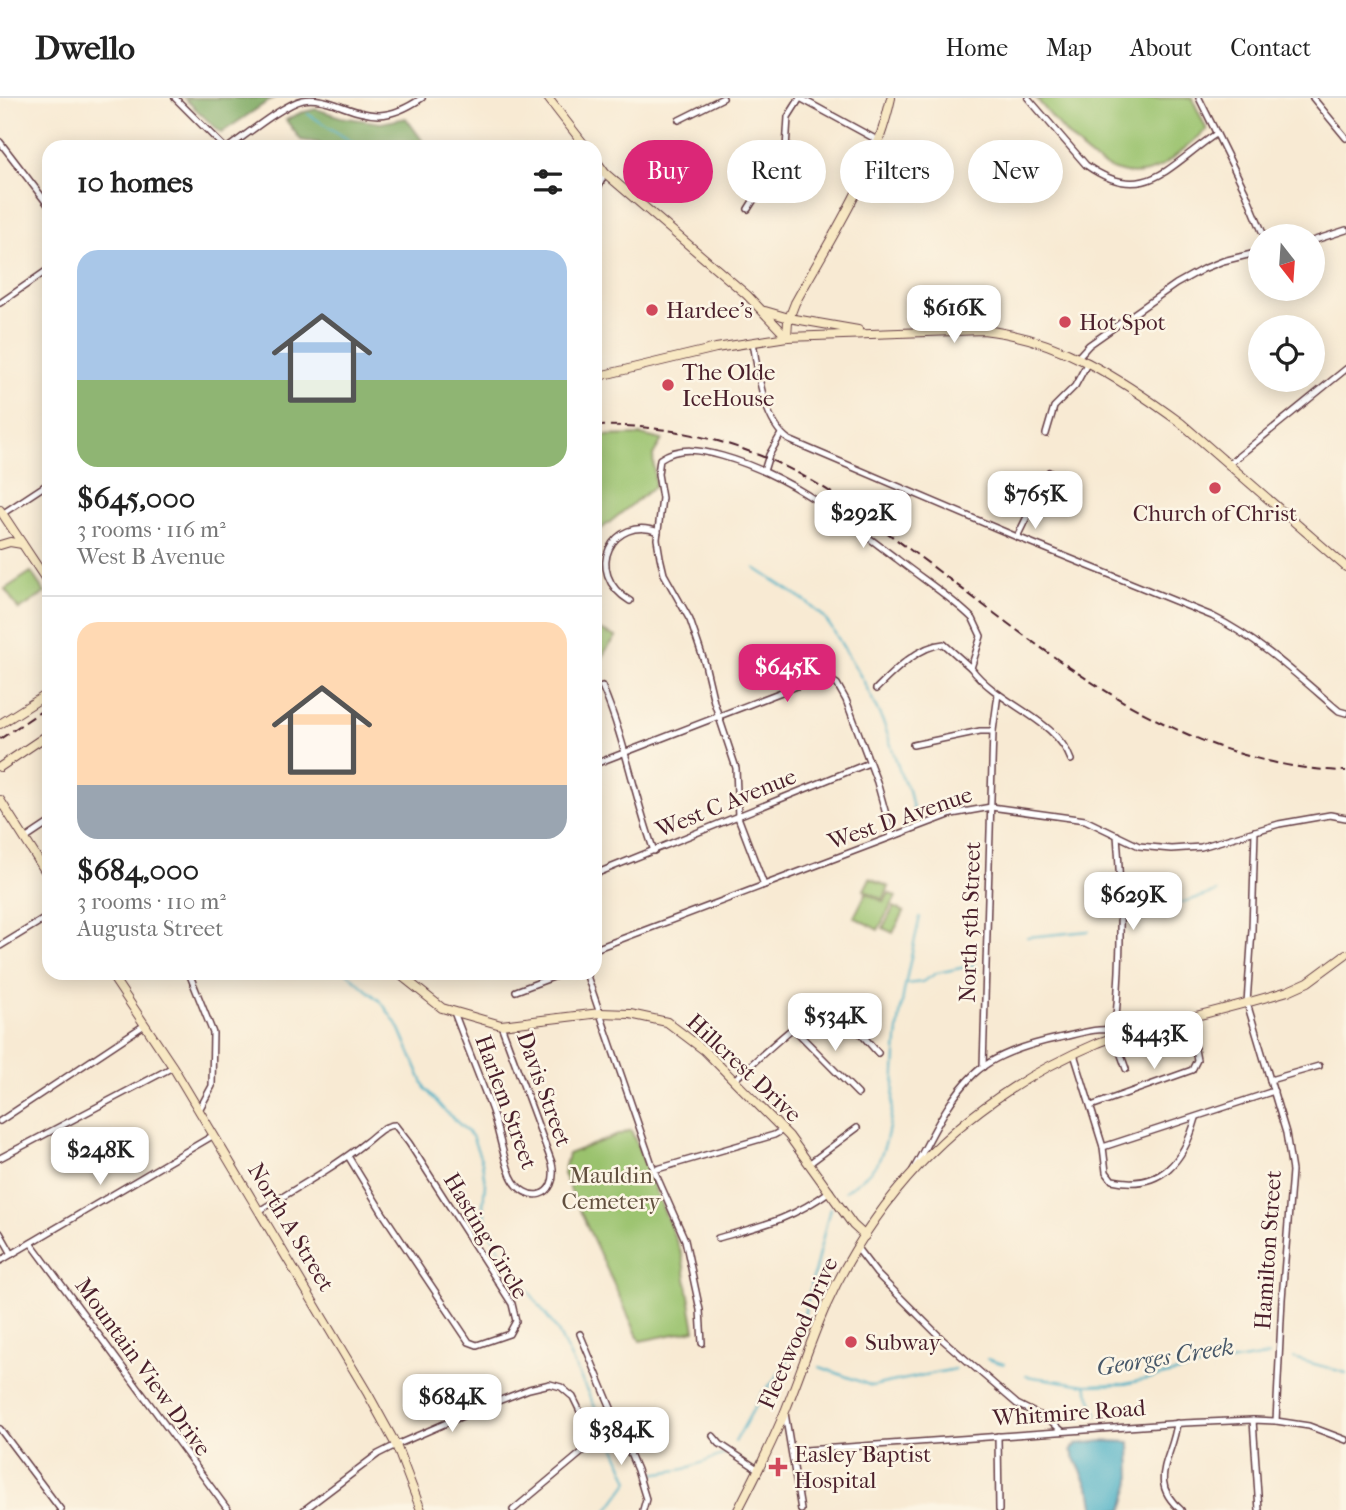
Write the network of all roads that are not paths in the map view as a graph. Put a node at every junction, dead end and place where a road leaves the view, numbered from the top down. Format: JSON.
{"nodes":[{"id":1,"x":175,"y":98,"type":"edge"},
{"id":2,"x":422,"y":98,"type":"edge"},
{"id":3,"x":548,"y":98,"type":"edge"},
{"id":4,"x":723,"y":98,"type":"edge"},
{"id":5,"x":800,"y":98,"type":"edge"},
{"id":6,"x":891,"y":98,"type":"edge"},
{"id":7,"x":1028,"y":98,"type":"edge"},
{"id":8,"x":1199,"y":98,"type":"edge"},
{"id":9,"x":1313,"y":98,"type":"edge"},
{"id":10,"x":679,"y":120,"type":"dead end"},
{"id":11,"x":1216,"y":134,"type":"junction"},
{"id":12,"x":1346,"y":138,"type":"edge"},
{"id":13,"x":219,"y":140,"type":"edge"},
{"id":14,"x":237,"y":140,"type":"edge"},
{"id":15,"x":581,"y":140,"type":"edge"},
{"id":16,"x":877,"y":140,"type":"edge"},
{"id":17,"x":879,"y":140,"type":"edge"},
{"id":18,"x":0,"y":142,"type":"edge"},
{"id":19,"x":602,"y":169,"type":"edge"},
{"id":20,"x":605,"y":173,"type":"junction"},
{"id":21,"x":602,"y":179,"type":"edge"},
{"id":22,"x":42,"y":197,"type":"edge"},
{"id":23,"x":851,"y":203,"type":"edge"},
{"id":24,"x":748,"y":209,"type":"dead end"},
{"id":25,"x":1259,"y":224,"type":"edge"},
{"id":26,"x":1346,"y":230,"type":"edge"},
{"id":27,"x":1325,"y":237,"type":"edge"},
{"id":28,"x":1248,"y":255,"type":"edge"},
{"id":29,"x":42,"y":274,"type":"edge"},
{"id":30,"x":0,"y":303,"type":"edge"},
{"id":31,"x":762,"y":311,"type":"junction"},
{"id":32,"x":789,"y":318,"type":"junction"},
{"id":33,"x":877,"y":333,"type":"junction"},
{"id":34,"x":787,"y":337,"type":"junction"},
{"id":35,"x":753,"y":342,"type":"junction"},
{"id":36,"x":1078,"y":357,"type":"junction"},
{"id":37,"x":1088,"y":362,"type":"junction"},
{"id":38,"x":1346,"y":369,"type":"edge"},
{"id":39,"x":602,"y":375,"type":"edge"},
{"id":40,"x":780,"y":434,"type":"junction"},
{"id":41,"x":1046,"y":434,"type":"dead end"},
{"id":42,"x":1229,"y":464,"type":"junction"},
{"id":43,"x":764,"y":471,"type":"junction"},
{"id":44,"x":1049,"y":472,"type":"dead end"},
{"id":45,"x":42,"y":487,"type":"edge"},
{"id":46,"x":1,"y":513,"type":"edge"},
{"id":47,"x":658,"y":532,"type":"junction"},
{"id":48,"x":1017,"y":537,"type":"junction"},
{"id":49,"x":22,"y":544,"type":"junction"},
{"id":50,"x":0,"y":545,"type":"edge"},
{"id":51,"x":1345,"y":566,"type":"edge"},
{"id":52,"x":42,"y":574,"type":"edge"},
{"id":53,"x":630,"y":601,"type":"dead end"},
{"id":54,"x":971,"y":668,"type":"junction"},
{"id":55,"x":602,"y":686,"type":"dead end"},
{"id":56,"x":876,"y":689,"type":"dead end"},
{"id":57,"x":998,"y":694,"type":"junction"},
{"id":58,"x":42,"y":697,"type":"edge"},
{"id":59,"x":1346,"y":713,"type":"edge"},
{"id":60,"x":719,"y":716,"type":"junction"},
{"id":61,"x":0,"y":724,"type":"edge"},
{"id":62,"x":993,"y":731,"type":"junction"},
{"id":63,"x":42,"y":739,"type":"edge"},
{"id":64,"x":914,"y":745,"type":"dead end"},
{"id":65,"x":624,"y":753,"type":"junction"},
{"id":66,"x":1071,"y":760,"type":"dead end"},
{"id":67,"x":602,"y":761,"type":"edge"},
{"id":68,"x":869,"y":763,"type":"junction"},
{"id":69,"x":0,"y":767,"type":"edge"},
{"id":70,"x":0,"y":800,"type":"edge"},
{"id":71,"x":991,"y":807,"type":"junction"},
{"id":72,"x":738,"y":817,"type":"junction"},
{"id":73,"x":1346,"y":818,"type":"edge"},
{"id":74,"x":42,"y":828,"type":"edge"},
{"id":75,"x":1255,"y":831,"type":"junction"},
{"id":76,"x":1118,"y":835,"type":"junction"},
{"id":77,"x":892,"y":836,"type":"junction"},
{"id":78,"x":25,"y":839,"type":"junction"},
{"id":79,"x":654,"y":851,"type":"junction"},
{"id":80,"x":42,"y":866,"type":"edge"},
{"id":81,"x":602,"y":871,"type":"edge"},
{"id":82,"x":764,"y":885,"type":"junction"},
{"id":83,"x":42,"y":920,"type":"edge"},
{"id":84,"x":0,"y":946,"type":"edge"},
{"id":85,"x":602,"y":946,"type":"edge"},
{"id":86,"x":1346,"y":954,"type":"edge"},
{"id":87,"x":114,"y":980,"type":"edge"},
{"id":88,"x":192,"y":980,"type":"edge"},
{"id":89,"x":407,"y":980,"type":"edge"},
{"id":90,"x":545,"y":980,"type":"edge"},
{"id":91,"x":588,"y":980,"type":"edge"},
{"id":92,"x":516,"y":991,"type":"dead end"},
{"id":93,"x":1247,"y":1003,"type":"junction"},
{"id":94,"x":454,"y":1012,"type":"junction"},
{"id":95,"x":600,"y":1013,"type":"junction"},
{"id":96,"x":1189,"y":1018,"type":"junction"},
{"id":97,"x":501,"y":1025,"type":"junction"},
{"id":98,"x":143,"y":1026,"type":"junction"},
{"id":99,"x":794,"y":1029,"type":"junction"},
{"id":100,"x":1115,"y":1033,"type":"junction"},
{"id":101,"x":878,"y":1053,"type":"dead end"},
{"id":102,"x":1074,"y":1054,"type":"junction"},
{"id":103,"x":1319,"y":1066,"type":"dead end"},
{"id":104,"x":173,"y":1067,"type":"junction"},
{"id":105,"x":983,"y":1067,"type":"junction"},
{"id":106,"x":1126,"y":1069,"type":"dead end"},
{"id":107,"x":733,"y":1080,"type":"junction"},
{"id":108,"x":1270,"y":1080,"type":"junction"},
{"id":109,"x":1274,"y":1091,"type":"junction"},
{"id":110,"x":858,"y":1094,"type":"dead end"},
{"id":111,"x":1091,"y":1106,"type":"junction"},
{"id":112,"x":199,"y":1110,"type":"junction"},
{"id":113,"x":1196,"y":1118,"type":"junction"},
{"id":114,"x":0,"y":1121,"type":"edge"},
{"id":115,"x":857,"y":1128,"type":"dead end"},
{"id":116,"x":783,"y":1130,"type":"junction"},
{"id":117,"x":214,"y":1135,"type":"junction"},
{"id":118,"x":1103,"y":1147,"type":"junction"},
{"id":119,"x":348,"y":1156,"type":"junction"},
{"id":120,"x":0,"y":1158,"type":"edge"},
{"id":121,"x":810,"y":1163,"type":"junction"},
{"id":122,"x":654,"y":1170,"type":"junction"},
{"id":123,"x":911,"y":1173,"type":"junction"},
{"id":124,"x":830,"y":1191,"type":"junction"},
{"id":125,"x":535,"y":1196,"type":"joint"},
{"id":126,"x":259,"y":1211,"type":"junction"},
{"id":127,"x":0,"y":1233,"type":"edge"},
{"id":128,"x":865,"y":1236,"type":"junction"},
{"id":129,"x":718,"y":1238,"type":"dead end"},
{"id":130,"x":31,"y":1243,"type":"junction"},
{"id":131,"x":857,"y":1248,"type":"junction"},
{"id":132,"x":12,"y":1254,"type":"junction"},
{"id":133,"x":0,"y":1261,"type":"edge"},
{"id":134,"x":580,"y":1334,"type":"dead end"},
{"id":135,"x":702,"y":1343,"type":"dead end"},
{"id":136,"x":785,"y":1411,"type":"junction"},
{"id":137,"x":1253,"y":1420,"type":"junction"},
{"id":138,"x":1276,"y":1421,"type":"junction"},
{"id":139,"x":617,"y":1423,"type":"junction"},
{"id":140,"x":1177,"y":1423,"type":"junction"},
{"id":141,"x":0,"y":1429,"type":"edge"},
{"id":142,"x":1062,"y":1431,"type":"junction"},
{"id":143,"x":713,"y":1436,"type":"dead end"},
{"id":144,"x":998,"y":1436,"type":"junction"},
{"id":145,"x":1346,"y":1440,"type":"edge"},
{"id":146,"x":594,"y":1442,"type":"junction"},
{"id":147,"x":396,"y":1445,"type":"junction"},
{"id":148,"x":792,"y":1451,"type":"junction"},
{"id":149,"x":759,"y":1470,"type":"junction"},
{"id":150,"x":61,"y":1510,"type":"edge"},
{"id":151,"x":228,"y":1510,"type":"edge"},
{"id":152,"x":304,"y":1510,"type":"edge"},
{"id":153,"x":421,"y":1510,"type":"edge"},
{"id":154,"x":513,"y":1510,"type":"edge"},
{"id":155,"x":643,"y":1510,"type":"edge"},
{"id":156,"x":738,"y":1510,"type":"edge"},
{"id":157,"x":801,"y":1510,"type":"edge"},
{"id":158,"x":999,"y":1510,"type":"edge"},
{"id":159,"x":1181,"y":1510,"type":"edge"},
{"id":160,"x":1259,"y":1510,"type":"edge"}],
"edges":[{"from":1,"to":13,"type":"street"},
{"from":2,"to":14,"type":"street"},
{"from":3,"to":15,"type":"main road"},
{"from":4,"to":10,"type":"street"},
{"from":5,"to":16,"type":"street"},
{"from":5,"to":24,"type":"street"},
{"from":6,"to":17,"type":"main road"},
{"from":7,"to":11,"type":"street"},
{"from":8,"to":11,"type":"street"},
{"from":9,"to":12,"type":"street"},
{"from":11,"to":25,"type":"street"},
{"from":18,"to":22,"type":"street"},
{"from":19,"to":20,"type":"main road"},
{"from":20,"to":21,"type":"street"},
{"from":20,"to":31,"type":"main road"},
{"from":23,"to":32,"type":"main road"},
{"from":26,"to":27,"type":"street"},
{"from":28,"to":36,"type":"street"},
{"from":29,"to":30,"type":"street"},
{"from":31,"to":32,"type":"main road"},
{"from":31,"to":34,"type":"main road"},
{"from":32,"to":33,"type":"main road"},
{"from":32,"to":34,"type":"main road"},
{"from":33,"to":34,"type":"main road"},
{"from":33,"to":36,"type":"main road"},
{"from":34,"to":35,"type":"main road"},
{"from":35,"to":39,"type":"main road"},
{"from":35,"to":40,"type":"street"},
{"from":36,"to":37,"type":"main road"},
{"from":37,"to":41,"type":"street"},
{"from":37,"to":42,"type":"main road"},
{"from":38,"to":42,"type":"street"},
{"from":40,"to":43,"type":"street"},
{"from":40,"to":48,"type":"street"},
{"from":42,"to":51,"type":"main road"},
{"from":43,"to":47,"type":"street"},
{"from":43,"to":54,"type":"street"},
{"from":44,"to":48,"type":"street"},
{"from":45,"to":46,"type":"street"},
{"from":46,"to":49,"type":"main road"},
{"from":47,"to":53,"type":"street"},
{"from":47,"to":60,"type":"street"},
{"from":48,"to":59,"type":"street"},
{"from":49,"to":50,"type":"main road"},
{"from":49,"to":52,"type":"main road"},
{"from":54,"to":56,"type":"street"},
{"from":54,"to":57,"type":"street"},
{"from":55,"to":65,"type":"street"},
{"from":57,"to":62,"type":"street","name":"North 5th Street"},
{"from":57,"to":66,"type":"street"},
{"from":58,"to":61,"type":"main road"},
{"from":60,"to":65,"type":"street"},
{"from":60,"to":68,"type":"street"},
{"from":60,"to":72,"type":"street"},
{"from":62,"to":64,"type":"street"},
{"from":62,"to":71,"type":"street","name":"North 5th Street"},
{"from":63,"to":69,"type":"main road"},
{"from":65,"to":67,"type":"street"},
{"from":65,"to":79,"type":"street"},
{"from":68,"to":72,"type":"street","name":"West C Avenue"},
{"from":68,"to":77,"type":"street"},
{"from":70,"to":78,"type":"main road"},
{"from":71,"to":76,"type":"street","name":"West D Avenue"},
{"from":71,"to":77,"type":"street","name":"West D Avenue"},
{"from":71,"to":105,"type":"street","name":"North 5th Street"},
{"from":72,"to":79,"type":"street","name":"West C Avenue"},
{"from":72,"to":82,"type":"street"},
{"from":73,"to":75,"type":"street","name":"West D Avenue"},
{"from":74,"to":78,"type":"street"},
{"from":75,"to":76,"type":"street","name":"West D Avenue"},
{"from":75,"to":93,"type":"street"},
{"from":76,"to":100,"type":"street"},
{"from":77,"to":82,"type":"street","name":"West D Avenue"},
{"from":78,"to":80,"type":"main road"},
{"from":79,"to":81,"type":"street","name":"West C Avenue"},
{"from":82,"to":85,"type":"street","name":"West D Avenue"},
{"from":83,"to":84,"type":"street"},
{"from":86,"to":93,"type":"main road","name":"Fleetwood Drive"},
{"from":87,"to":98,"type":"main road","name":"North A Street"},
{"from":88,"to":112,"type":"street"},
{"from":89,"to":94,"type":"main road","name":"Hillcrest Drive"},
{"from":90,"to":92,"type":"street"},
{"from":91,"to":95,"type":"street"},
{"from":93,"to":96,"type":"main road","name":"Fleetwood Drive"},
{"from":93,"to":108,"type":"street","name":"Hamilton Street"},
{"from":94,"to":97,"type":"main road","name":"Hillcrest Drive"},
{"from":94,"to":125,"type":"street","name":"Harlem Street"},
{"from":95,"to":97,"type":"main road","name":"Hillcrest Drive"},
{"from":95,"to":107,"type":"main road","name":"Hillcrest Drive"},
{"from":95,"to":122,"type":"street"},
{"from":96,"to":100,"type":"main road","name":"Fleetwood Drive"},
{"from":96,"to":111,"type":"street"},
{"from":97,"to":125,"type":"street","name":"Davis Street"},
{"from":98,"to":104,"type":"main road","name":"North A Street"},
{"from":98,"to":114,"type":"street"},
{"from":99,"to":101,"type":"street"},
{"from":99,"to":107,"type":"street"},
{"from":99,"to":110,"type":"street"},
{"from":100,"to":102,"type":"main road","name":"Fleetwood Drive"},
{"from":100,"to":105,"type":"street"},
{"from":100,"to":106,"type":"street"},
{"from":102,"to":111,"type":"street"},
{"from":102,"to":123,"type":"main road","name":"Fleetwood Drive"},
{"from":103,"to":108,"type":"street"},
{"from":104,"to":112,"type":"main road","name":"North A Street"},
{"from":104,"to":120,"type":"street"},
{"from":105,"to":123,"type":"street"},
{"from":107,"to":116,"type":"main road","name":"Hillcrest Drive"},
{"from":108,"to":109,"type":"street","name":"Hamilton Street"},
{"from":109,"to":113,"type":"street"},
{"from":109,"to":138,"type":"street","name":"Hamilton Street"},
{"from":111,"to":118,"type":"street"},
{"from":112,"to":117,"type":"main road","name":"North A Street"},
{"from":113,"to":118,"type":"street"},
{"from":113,"to":118,"type":"street"},
{"from":115,"to":121,"type":"street"},
{"from":116,"to":121,"type":"main road","name":"Hillcrest Drive"},
{"from":116,"to":122,"type":"street"},
{"from":117,"to":126,"type":"main road","name":"North A Street"},
{"from":117,"to":130,"type":"street"},
{"from":119,"to":119,"type":"street","name":"Hasting Circle"},
{"from":119,"to":126,"type":"street","name":"Hasting Circle"},
{"from":121,"to":124,"type":"main road","name":"Hillcrest Drive"},
{"from":122,"to":135,"type":"street"},
{"from":123,"to":128,"type":"main road","name":"Fleetwood Drive"},
{"from":124,"to":128,"type":"main road","name":"Hillcrest Drive"},
{"from":124,"to":129,"type":"street"},
{"from":126,"to":147,"type":"main road","name":"North A Street"},
{"from":127,"to":132,"type":"street"},
{"from":128,"to":131,"type":"main road","name":"Fleetwood Drive"},
{"from":130,"to":132,"type":"street"},
{"from":130,"to":151,"type":"street","name":"Mountain View Drive"},
{"from":131,"to":136,"type":"main road","name":"Fleetwood Drive"},
{"from":131,"to":142,"type":"street"},
{"from":132,"to":133,"type":"street"},
{"from":134,"to":139,"type":"street"},
{"from":136,"to":148,"type":"street"},
{"from":136,"to":149,"type":"main road","name":"Fleetwood Drive"},
{"from":137,"to":138,"type":"street","name":"Whitmire Road"},
{"from":137,"to":140,"type":"street","name":"Whitmire Road"},
{"from":137,"to":160,"type":"street"},
{"from":138,"to":145,"type":"street","name":"Whitmire Road"},
{"from":139,"to":146,"type":"street"},
{"from":139,"to":155,"type":"street"},
{"from":140,"to":142,"type":"street","name":"Whitmire Road"},
{"from":140,"to":159,"type":"street"},
{"from":141,"to":150,"type":"street"},
{"from":142,"to":144,"type":"street","name":"Whitmire Road"},
{"from":143,"to":149,"type":"street"},
{"from":144,"to":148,"type":"street","name":"Whitmire Road"},
{"from":144,"to":158,"type":"street"},
{"from":146,"to":147,"type":"street"},
{"from":146,"to":154,"type":"street"},
{"from":147,"to":152,"type":"street"},
{"from":147,"to":153,"type":"main road","name":"North A Street"},
{"from":148,"to":157,"type":"street"},
{"from":149,"to":156,"type":"main road","name":"Fleetwood Drive"}]}
